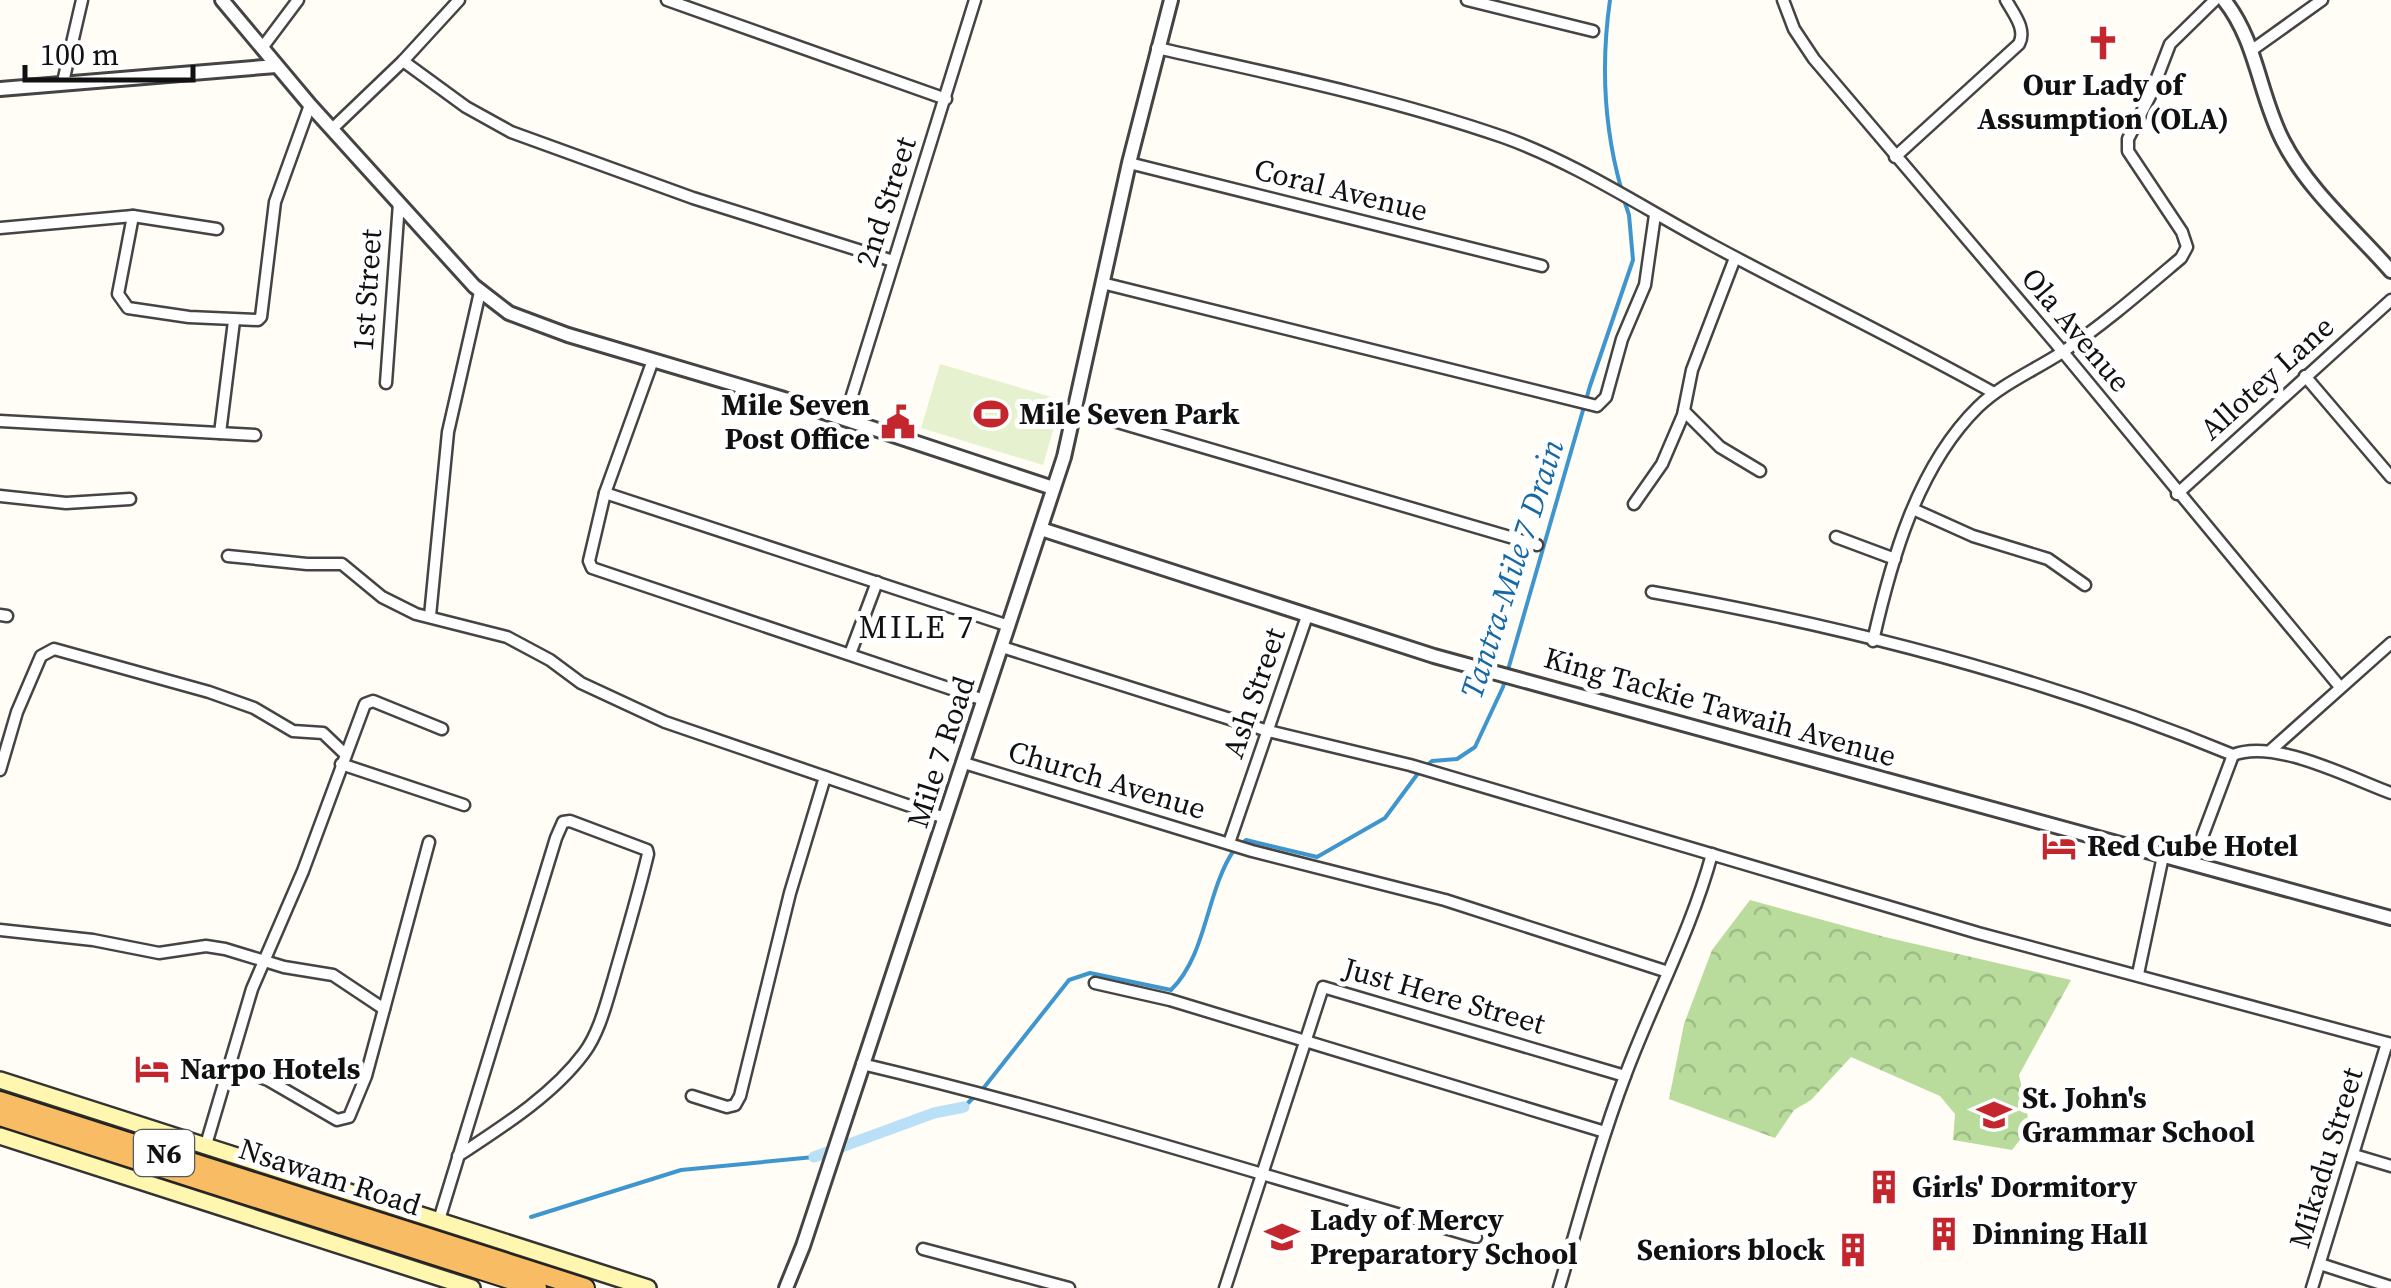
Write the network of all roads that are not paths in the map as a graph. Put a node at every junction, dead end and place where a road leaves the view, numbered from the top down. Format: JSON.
{"nodes":[{"id":1,"x":82,"y":0,"type":"edge"},
{"id":2,"x":222,"y":0,"type":"edge"},
{"id":3,"x":298,"y":0,"type":"edge"},
{"id":4,"x":459,"y":0,"type":"edge"},
{"id":5,"x":666,"y":0,"type":"edge"},
{"id":6,"x":974,"y":0,"type":"edge"},
{"id":7,"x":1170,"y":0,"type":"edge"},
{"id":8,"x":1467,"y":0,"type":"edge"},
{"id":9,"x":1783,"y":0,"type":"edge"},
{"id":10,"x":2006,"y":0,"type":"edge"},
{"id":11,"x":2215,"y":0,"type":"edge"},
{"id":12,"x":2224,"y":0,"type":"edge"},
{"id":13,"x":2322,"y":0,"type":"edge"},
{"id":14,"x":1592,"y":31,"type":"dead end"},
{"id":15,"x":262,"y":48,"type":"junction"},
{"id":16,"x":1157,"y":48,"type":"junction"},
{"id":17,"x":2252,"y":50,"type":"junction"},
{"id":18,"x":403,"y":61,"type":"junction"},
{"id":19,"x":276,"y":66,"type":"junction"},
{"id":20,"x":63,"y":82,"type":"junction"},
{"id":21,"x":0,"y":89,"type":"edge"},
{"id":22,"x":946,"y":99,"type":"junction"},
{"id":23,"x":310,"y":105,"type":"junction"},
{"id":24,"x":332,"y":129,"type":"junction"},
{"id":25,"x":1895,"y":156,"type":"junction"},
{"id":26,"x":1128,"y":163,"type":"junction"},
{"id":27,"x":399,"y":202,"type":"junction"},
{"id":28,"x":1655,"y":214,"type":"junction"},
{"id":29,"x":133,"y":216,"type":"junction"},
{"id":30,"x":0,"y":228,"type":"edge"},
{"id":31,"x":217,"y":229,"type":"dead end"},
{"id":32,"x":1735,"y":258,"type":"junction"},
{"id":33,"x":893,"y":261,"type":"junction"},
{"id":34,"x":1542,"y":266,"type":"dead end"},
{"id":35,"x":2391,"y":271,"type":"edge"},
{"id":36,"x":1102,"y":283,"type":"junction"},
{"id":37,"x":480,"y":292,"type":"junction"},
{"id":38,"x":2391,"y":300,"type":"edge"},
{"id":39,"x":234,"y":321,"type":"junction"},
{"id":40,"x":2062,"y":352,"type":"junction"},
{"id":41,"x":652,"y":360,"type":"junction"},
{"id":42,"x":2305,"y":376,"type":"junction"},
{"id":43,"x":386,"y":383,"type":"dead end"},
{"id":44,"x":1994,"y":392,"type":"junction"},
{"id":45,"x":1073,"y":409,"type":"junction"},
{"id":46,"x":1684,"y":412,"type":"junction"},
{"id":47,"x":845,"y":418,"type":"junction"},
{"id":48,"x":0,"y":422,"type":"edge"},
{"id":49,"x":220,"y":433,"type":"junction"},
{"id":50,"x":255,"y":435,"type":"dead end"},
{"id":51,"x":1760,"y":471,"type":"dead end"},
{"id":52,"x":2391,"y":477,"type":"edge"},
{"id":53,"x":1052,"y":488,"type":"junction"},
{"id":54,"x":605,"y":493,"type":"junction"},
{"id":55,"x":2178,"y":494,"type":"junction"},
{"id":56,"x":0,"y":496,"type":"edge"},
{"id":57,"x":130,"y":500,"type":"dead end"},
{"id":58,"x":1634,"y":504,"type":"dead end"},
{"id":59,"x":1915,"y":510,"type":"junction"},
{"id":60,"x":1041,"y":529,"type":"junction"},
{"id":61,"x":1836,"y":537,"type":"dead end"},
{"id":62,"x":1537,"y":545,"type":"dead end"},
{"id":63,"x":228,"y":556,"type":"dead end"},
{"id":64,"x":1895,"y":559,"type":"junction"},
{"id":65,"x":876,"y":582,"type":"junction"},
{"id":66,"x":2085,"y":584,"type":"dead end"},
{"id":67,"x":1652,"y":592,"type":"dead end"},
{"id":68,"x":430,"y":616,"type":"junction"},
{"id":69,"x":1306,"y":616,"type":"junction"},
{"id":70,"x":1008,"y":626,"type":"junction"},
{"id":71,"x":1873,"y":641,"type":"junction"},
{"id":72,"x":2391,"y":643,"type":"edge"},
{"id":73,"x":1002,"y":647,"type":"junction"},
{"id":74,"x":850,"y":654,"type":"junction"},
{"id":75,"x":2340,"y":687,"type":"junction"},
{"id":76,"x":984,"y":700,"type":"junction"},
{"id":77,"x":442,"y":729,"type":"dead end"},
{"id":78,"x":1268,"y":731,"type":"junction"},
{"id":79,"x":2271,"y":750,"type":"junction"},
{"id":80,"x":2233,"y":755,"type":"junction"},
{"id":81,"x":343,"y":759,"type":"junction"},
{"id":82,"x":964,"y":763,"type":"junction"},
{"id":83,"x":0,"y":770,"type":"edge"},
{"id":84,"x":825,"y":778,"type":"junction"},
{"id":85,"x":2391,"y":793,"type":"edge"},
{"id":86,"x":464,"y":805,"type":"dead end"},
{"id":87,"x":945,"y":818,"type":"junction"},
{"id":88,"x":430,"y":842,"type":"dead end"},
{"id":89,"x":1232,"y":844,"type":"junction"},
{"id":90,"x":1712,"y":854,"type":"junction"},
{"id":91,"x":2163,"y":856,"type":"junction"},
{"id":92,"x":2192,"y":864,"type":"junction"},
{"id":93,"x":2391,"y":918,"type":"edge"},
{"id":94,"x":0,"y":930,"type":"edge"},
{"id":95,"x":264,"y":960,"type":"junction"},
{"id":96,"x":1668,"y":972,"type":"junction"},
{"id":97,"x":2138,"y":974,"type":"junction"},
{"id":98,"x":1095,"y":982,"type":"dead end"},
{"id":99,"x":384,"y":1009,"type":"junction"},
{"id":100,"x":1304,"y":1040,"type":"junction"},
{"id":101,"x":2389,"y":1043,"type":"edge"},
{"id":102,"x":862,"y":1064,"type":"junction"},
{"id":103,"x":228,"y":1065,"type":"junction"},
{"id":104,"x":1625,"y":1076,"type":"junction"},
{"id":105,"x":0,"y":1080,"type":"edge"},
{"id":106,"x":692,"y":1096,"type":"dead end"},
{"id":107,"x":0,"y":1100,"type":"edge"},
{"id":108,"x":0,"y":1116,"type":"edge"},
{"id":109,"x":1606,"y":1132,"type":"junction"},
{"id":110,"x":0,"y":1136,"type":"edge"},
{"id":111,"x":206,"y":1148,"type":"junction"},
{"id":112,"x":2354,"y":1155,"type":"junction"},
{"id":113,"x":458,"y":1156,"type":"junction"},
{"id":114,"x":2391,"y":1166,"type":"edge"},
{"id":115,"x":1260,"y":1175,"type":"junction"},
{"id":116,"x":326,"y":1211,"type":"junction"},
{"id":117,"x":438,"y":1220,"type":"junction"},
{"id":118,"x":1476,"y":1237,"type":"dead end"},
{"id":119,"x":923,"y":1249,"type":"dead end"},
{"id":120,"x":2320,"y":1264,"type":"junction"},
{"id":121,"x":790,"y":1285,"type":"edge"},
{"id":122,"x":472,"y":1288,"type":"edge"},
{"id":123,"x":537,"y":1288,"type":"edge"},
{"id":124,"x":585,"y":1288,"type":"edge"},
{"id":125,"x":648,"y":1288,"type":"edge"},
{"id":126,"x":1070,"y":1288,"type":"edge"},
{"id":127,"x":1224,"y":1288,"type":"edge"},
{"id":128,"x":1558,"y":1288,"type":"edge"},
{"id":129,"x":2312,"y":1288,"type":"edge"},
{"id":130,"x":2391,"y":1288,"type":"edge"}],
"edges":[{"from":1,"to":20,"type":"street"},
{"from":2,"to":15,"type":"street"},
{"from":3,"to":15,"type":"street"},
{"from":4,"to":18,"type":"street"},
{"from":5,"to":22,"type":"street"},
{"from":6,"to":22,"type":"street","name":"2nd Street"},
{"from":7,"to":16,"type":"street","name":"Mile 7 Road"},
{"from":8,"to":14,"type":"street"},
{"from":9,"to":25,"type":"street","name":"Ola Avenue"},
{"from":10,"to":25,"type":"street"},
{"from":11,"to":40,"type":"street"},
{"from":12,"to":17,"type":"street"},
{"from":13,"to":17,"type":"street"},
{"from":15,"to":19,"type":"street"},
{"from":16,"to":26,"type":"street","name":"Mile 7 Road"},
{"from":16,"to":28,"type":"street"},
{"from":17,"to":35,"type":"street"},
{"from":18,"to":24,"type":"street"},
{"from":18,"to":33,"type":"street"},
{"from":19,"to":20,"type":"street"},
{"from":19,"to":23,"type":"street"},
{"from":20,"to":21,"type":"street"},
{"from":22,"to":33,"type":"street","name":"2nd Street"},
{"from":23,"to":24,"type":"street"},
{"from":23,"to":39,"type":"street"},
{"from":24,"to":27,"type":"street"},
{"from":25,"to":40,"type":"street","name":"Ola Avenue"},
{"from":26,"to":34,"type":"street","name":"Coral Avenue"},
{"from":26,"to":36,"type":"street","name":"Mile 7 Road"},
{"from":27,"to":37,"type":"street"},
{"from":27,"to":43,"type":"street","name":"1st Street"},
{"from":28,"to":32,"type":"street"},
{"from":28,"to":36,"type":"street"},
{"from":29,"to":30,"type":"street"},
{"from":29,"to":31,"type":"street"},
{"from":29,"to":39,"type":"street"},
{"from":32,"to":44,"type":"street"},
{"from":32,"to":46,"type":"street"},
{"from":33,"to":47,"type":"street","name":"2nd Street"},
{"from":36,"to":45,"type":"street","name":"Mile 7 Road"},
{"from":37,"to":41,"type":"street"},
{"from":37,"to":68,"type":"street"},
{"from":38,"to":42,"type":"street","name":"Allotey Lane"},
{"from":39,"to":49,"type":"street"},
{"from":40,"to":44,"type":"street"},
{"from":40,"to":55,"type":"street","name":"Ola Avenue"},
{"from":41,"to":47,"type":"street"},
{"from":41,"to":54,"type":"street"},
{"from":42,"to":52,"type":"street"},
{"from":42,"to":55,"type":"street","name":"Allotey Lane"},
{"from":44,"to":59,"type":"street"},
{"from":45,"to":53,"type":"street","name":"Mile 7 Road"},
{"from":45,"to":62,"type":"street"},
{"from":46,"to":51,"type":"street"},
{"from":46,"to":58,"type":"street"},
{"from":47,"to":53,"type":"street"},
{"from":48,"to":49,"type":"street"},
{"from":49,"to":50,"type":"street"},
{"from":53,"to":60,"type":"street","name":"Mile 7 Road"},
{"from":54,"to":65,"type":"street"},
{"from":54,"to":74,"type":"street"},
{"from":55,"to":75,"type":"street","name":"Ola Avenue"},
{"from":56,"to":57,"type":"street"},
{"from":59,"to":64,"type":"street"},
{"from":59,"to":66,"type":"street"},
{"from":60,"to":69,"type":"street","name":"King Tackie Tawaih Avenue"},
{"from":60,"to":70,"type":"street","name":"Mile 7 Road"},
{"from":61,"to":64,"type":"street"},
{"from":63,"to":68,"type":"street"},
{"from":64,"to":71,"type":"street"},
{"from":65,"to":70,"type":"street"},
{"from":65,"to":74,"type":"street"},
{"from":67,"to":71,"type":"street"},
{"from":68,"to":84,"type":"street"},
{"from":69,"to":78,"type":"street","name":"Ash Street"},
{"from":69,"to":91,"type":"street","name":"King Tackie Tawaih Avenue"},
{"from":70,"to":73,"type":"street","name":"Mile 7 Road"},
{"from":71,"to":80,"type":"street"},
{"from":72,"to":75,"type":"street"},
{"from":73,"to":76,"type":"street","name":"Mile 7 Road"},
{"from":73,"to":78,"type":"street"},
{"from":74,"to":76,"type":"street"},
{"from":75,"to":79,"type":"street"},
{"from":76,"to":82,"type":"street","name":"Mile 7 Road"},
{"from":77,"to":81,"type":"street"},
{"from":78,"to":89,"type":"street","name":"Ash Street"},
{"from":78,"to":90,"type":"street"},
{"from":79,"to":80,"type":"street"},
{"from":79,"to":85,"type":"street"},
{"from":80,"to":92,"type":"street"},
{"from":81,"to":83,"type":"street"},
{"from":81,"to":86,"type":"street"},
{"from":81,"to":95,"type":"street"},
{"from":82,"to":87,"type":"street","name":"Mile 7 Road"},
{"from":82,"to":89,"type":"street","name":"Church Avenue"},
{"from":84,"to":87,"type":"street"},
{"from":84,"to":106,"type":"street"},
{"from":87,"to":102,"type":"street","name":"Mile 7 Road"},
{"from":88,"to":99,"type":"street"},
{"from":89,"to":96,"type":"street","name":"Church Avenue"},
{"from":90,"to":96,"type":"street"},
{"from":90,"to":97,"type":"street"},
{"from":91,"to":92,"type":"street","name":"King Tackie Tawaih Avenue"},
{"from":91,"to":97,"type":"street"},
{"from":92,"to":93,"type":"street","name":"King Tackie Tawaih Avenue"},
{"from":94,"to":95,"type":"street"},
{"from":95,"to":99,"type":"street"},
{"from":95,"to":103,"type":"street"},
{"from":96,"to":104,"type":"street"},
{"from":97,"to":101,"type":"street"},
{"from":98,"to":100,"type":"street"},
{"from":99,"to":103,"type":"street"},
{"from":100,"to":104,"type":"street","name":"Just Here Street"},
{"from":100,"to":109,"type":"street"},
{"from":100,"to":115,"type":"street","name":"Just Here Street"},
{"from":101,"to":112,"type":"street","name":"Mikadu Street"},
{"from":102,"to":115,"type":"street"},
{"from":102,"to":121,"type":"street","name":"Mile 7 Road"},
{"from":103,"to":111,"type":"street"},
{"from":104,"to":109,"type":"street"},
{"from":105,"to":111,"type":"main road"},
{"from":107,"to":116,"type":"highway","name":"Nsawam Road","number":"N6"},
{"from":108,"to":116,"type":"highway","name":"Nsawam Road","number":"N6"},
{"from":109,"to":128,"type":"street"},
{"from":110,"to":122,"type":"main road"},
{"from":111,"to":117,"type":"main road"},
{"from":112,"to":114,"type":"street"},
{"from":112,"to":120,"type":"street","name":"Mikadu Street"},
{"from":113,"to":113,"type":"street"},
{"from":113,"to":117,"type":"street"},
{"from":115,"to":118,"type":"street"},
{"from":115,"to":127,"type":"street","name":"Just Here Street"},
{"from":116,"to":123,"type":"highway","name":"Nsawam Road","number":"N6"},
{"from":116,"to":124,"type":"highway","name":"Nsawam Road","number":"N6"},
{"from":117,"to":125,"type":"main road"},
{"from":119,"to":126,"type":"street"},
{"from":120,"to":129,"type":"street","name":"Mikadu Street"},
{"from":120,"to":130,"type":"street"}]}
